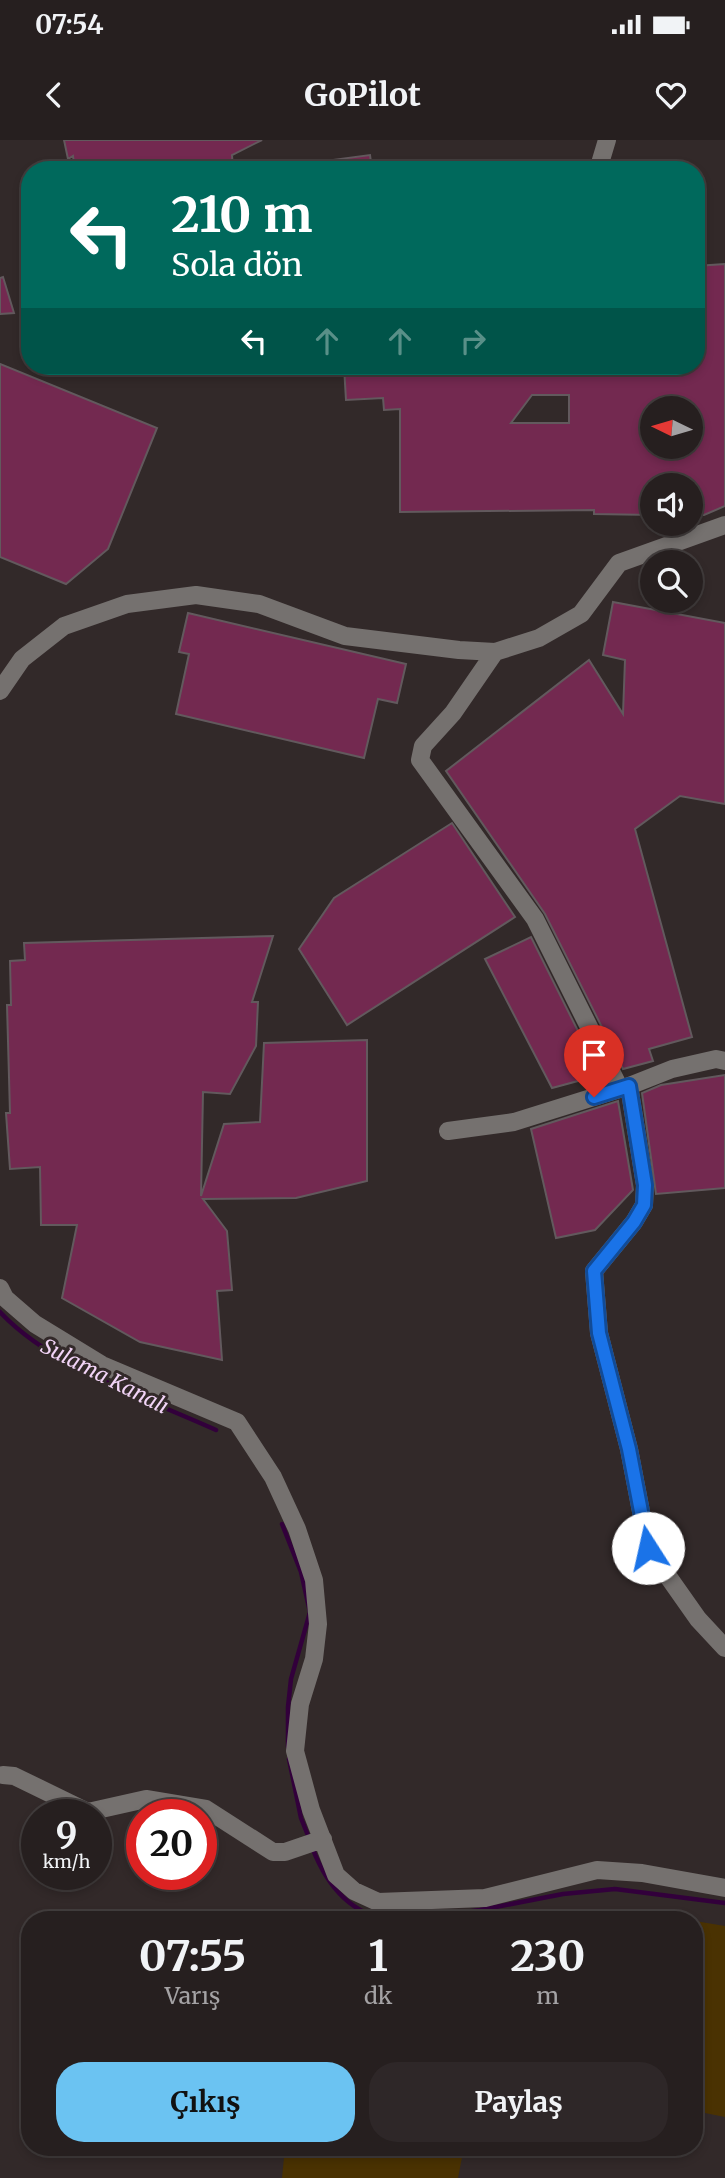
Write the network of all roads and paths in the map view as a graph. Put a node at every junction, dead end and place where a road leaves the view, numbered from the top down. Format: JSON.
{"nodes":[{"id":1,"x":607,"y":140,"type":"edge"},
{"id":2,"x":601,"y":161,"type":"edge"},
{"id":3,"x":725,"y":525,"type":"edge"},
{"id":4,"x":495,"y":652,"type":"junction"},
{"id":5,"x":0,"y":691,"type":"edge"},
{"id":6,"x":725,"y":1061,"type":"edge"},
{"id":7,"x":625,"y":1088,"type":"junction"},
{"id":8,"x":448,"y":1131,"type":"dead end"},
{"id":9,"x":0,"y":1288,"type":"edge"},
{"id":10,"x":725,"y":1648,"type":"edge"},
{"id":11,"x":3,"y":1775,"type":"dead end"},
{"id":12,"x":323,"y":1839,"type":"junction"},
{"id":13,"x":725,"y":1888,"type":"edge"}],
"edges":[{"from":1,"to":2,"type":"street"},
{"from":3,"to":4,"type":"street"},
{"from":4,"to":5,"type":"street"},
{"from":4,"to":7,"type":"street"},
{"from":6,"to":7,"type":"street"},
{"from":7,"to":8,"type":"street"},
{"from":7,"to":10,"type":"street"},
{"from":9,"to":12,"type":"street"},
{"from":11,"to":12,"type":"street"},
{"from":12,"to":13,"type":"street"}]}
